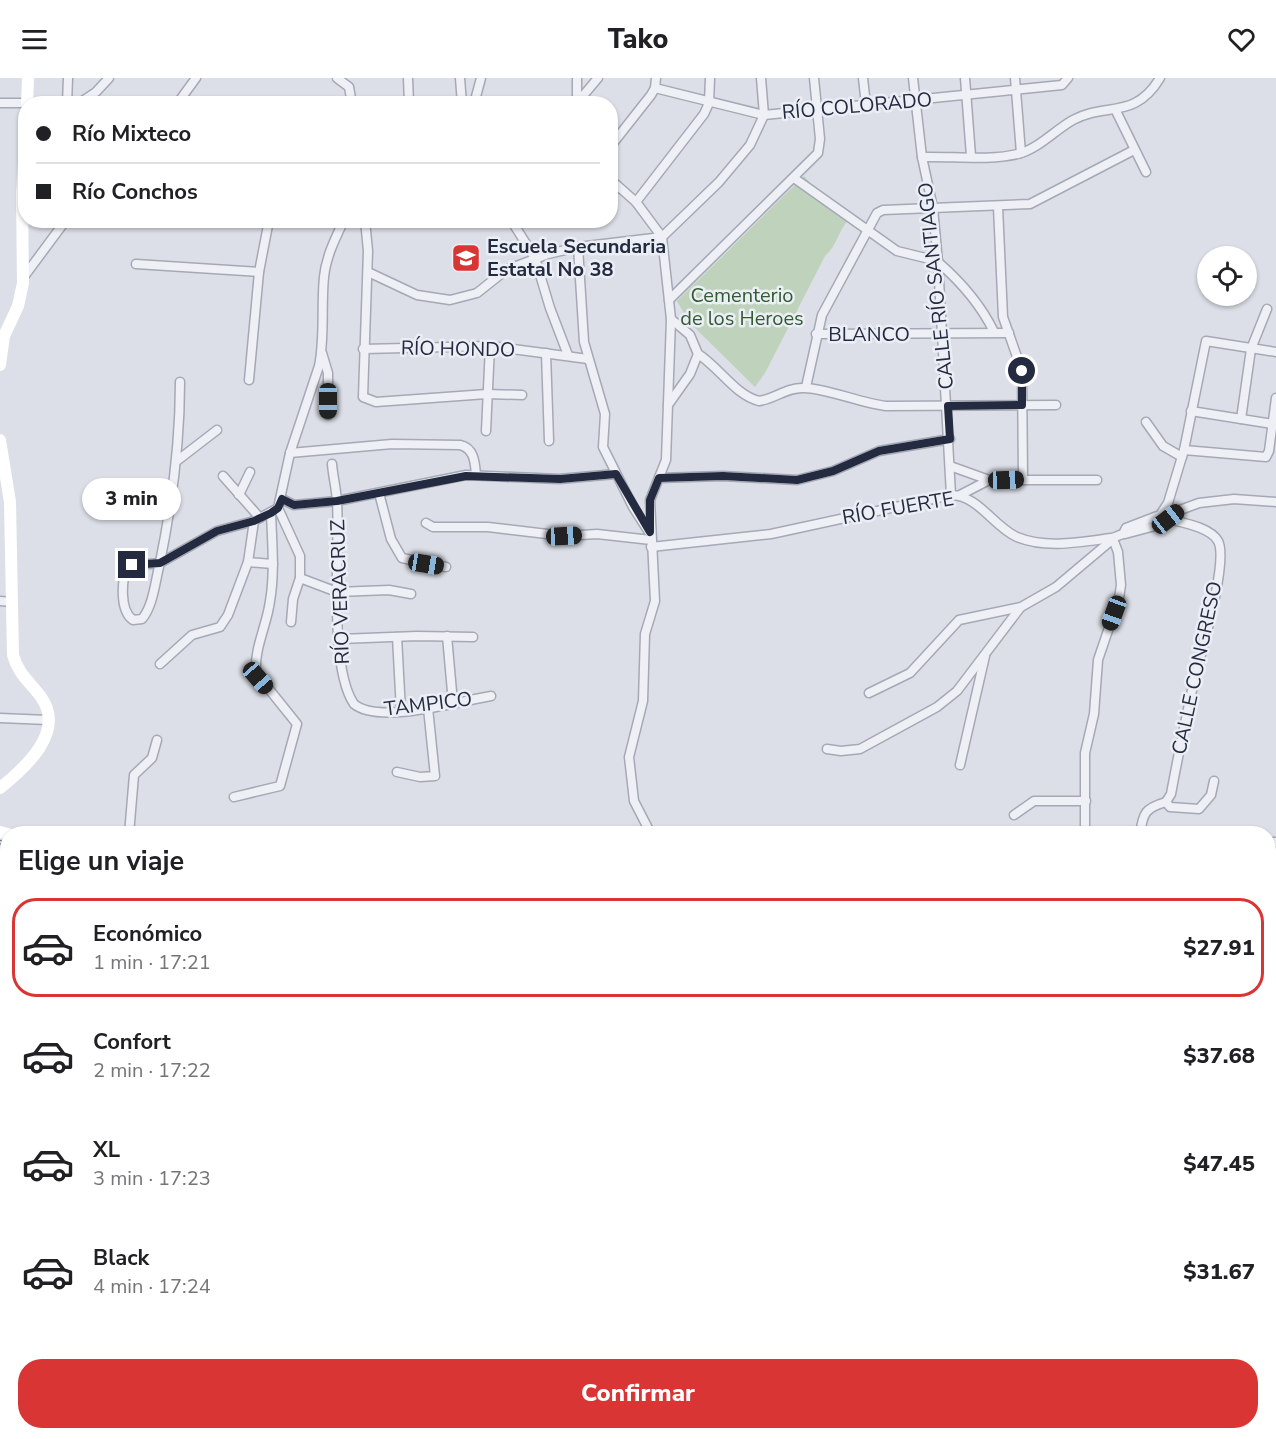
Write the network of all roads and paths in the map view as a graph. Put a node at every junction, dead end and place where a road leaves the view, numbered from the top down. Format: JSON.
{"nodes":[{"id":1,"x":28,"y":78,"type":"edge"},
{"id":2,"x":68,"y":78,"type":"edge"},
{"id":3,"x":109,"y":78,"type":"edge"},
{"id":4,"x":196,"y":78,"type":"edge"},
{"id":5,"x":337,"y":78,"type":"edge"},
{"id":6,"x":408,"y":78,"type":"edge"},
{"id":7,"x":460,"y":78,"type":"edge"},
{"id":8,"x":481,"y":78,"type":"edge"},
{"id":9,"x":576,"y":78,"type":"edge"},
{"id":10,"x":598,"y":78,"type":"edge"},
{"id":11,"x":656,"y":78,"type":"edge"},
{"id":12,"x":710,"y":78,"type":"edge"},
{"id":13,"x":761,"y":78,"type":"edge"},
{"id":14,"x":814,"y":78,"type":"edge"},
{"id":15,"x":863,"y":78,"type":"edge"},
{"id":16,"x":913,"y":78,"type":"edge"},
{"id":17,"x":965,"y":78,"type":"edge"},
{"id":18,"x":1015,"y":78,"type":"edge"},
{"id":19,"x":1160,"y":78,"type":"edge"},
{"id":20,"x":1065,"y":82,"type":"edge"},
{"id":21,"x":656,"y":88,"type":"junction"},
{"id":22,"x":1016,"y":90,"type":"junction"},
{"id":23,"x":966,"y":95,"type":"junction"},
{"id":24,"x":27,"y":96,"type":"edge"},
{"id":25,"x":67,"y":96,"type":"edge"},
{"id":26,"x":90,"y":96,"type":"edge"},
{"id":27,"x":183,"y":96,"type":"edge"},
{"id":28,"x":351,"y":96,"type":"edge"},
{"id":29,"x":409,"y":96,"type":"edge"},
{"id":30,"x":461,"y":96,"type":"edge"},
{"id":31,"x":476,"y":96,"type":"edge"},
{"id":32,"x":577,"y":96,"type":"edge"},
{"id":33,"x":583,"y":96,"type":"edge"},
{"id":34,"x":916,"y":100,"type":"junction"},
{"id":35,"x":709,"y":102,"type":"junction"},
{"id":36,"x":0,"y":103,"type":"edge"},
{"id":37,"x":18,"y":103,"type":"edge"},
{"id":38,"x":866,"y":105,"type":"junction"},
{"id":39,"x":818,"y":109,"type":"junction"},
{"id":40,"x":1116,"y":111,"type":"junction"},
{"id":41,"x":764,"y":115,"type":"junction"},
{"id":42,"x":618,"y":137,"type":"edge"},
{"id":43,"x":1134,"y":150,"type":"junction"},
{"id":44,"x":1021,"y":153,"type":"junction"},
{"id":45,"x":971,"y":156,"type":"junction"},
{"id":46,"x":922,"y":157,"type":"junction"},
{"id":47,"x":1146,"y":172,"type":"dead end"},
{"id":48,"x":794,"y":178,"type":"junction"},
{"id":49,"x":618,"y":186,"type":"edge"},
{"id":50,"x":636,"y":202,"type":"junction"},
{"id":51,"x":998,"y":207,"type":"junction"},
{"id":52,"x":933,"y":208,"type":"junction"},
{"id":53,"x":22,"y":228,"type":"edge"},
{"id":54,"x":60,"y":228,"type":"edge"},
{"id":55,"x":267,"y":228,"type":"edge"},
{"id":56,"x":340,"y":228,"type":"edge"},
{"id":57,"x":365,"y":228,"type":"edge"},
{"id":58,"x":517,"y":228,"type":"edge"},
{"id":59,"x":868,"y":228,"type":"junction"},
{"id":60,"x":662,"y":237,"type":"junction"},
{"id":61,"x":578,"y":247,"type":"junction"},
{"id":62,"x":536,"y":258,"type":"junction"},
{"id":63,"x":938,"y":261,"type":"junction"},
{"id":64,"x":136,"y":264,"type":"dead end"},
{"id":65,"x":259,"y":272,"type":"junction"},
{"id":66,"x":368,"y":273,"type":"junction"},
{"id":67,"x":23,"y":279,"type":"junction"},
{"id":68,"x":669,"y":300,"type":"junction"},
{"id":69,"x":1267,"y":309,"type":"dead end"},
{"id":70,"x":671,"y":319,"type":"junction"},
{"id":71,"x":2,"y":331,"type":"edge"},
{"id":72,"x":994,"y":332,"type":"junction"},
{"id":73,"x":1009,"y":333,"type":"junction"},
{"id":74,"x":816,"y":334,"type":"junction"},
{"id":75,"x":943,"y":334,"type":"junction"},
{"id":76,"x":490,"y":346,"type":"junction"},
{"id":77,"x":363,"y":349,"type":"junction"},
{"id":78,"x":1251,"y":349,"type":"junction"},
{"id":79,"x":322,"y":352,"type":"junction"},
{"id":80,"x":1276,"y":352,"type":"edge"},
{"id":81,"x":546,"y":353,"type":"junction"},
{"id":82,"x":698,"y":354,"type":"junction"},
{"id":83,"x":568,"y":355,"type":"junction"},
{"id":84,"x":588,"y":359,"type":"junction"},
{"id":85,"x":0,"y":365,"type":"edge"},
{"id":86,"x":249,"y":380,"type":"dead end"},
{"id":87,"x":180,"y":382,"type":"dead end"},
{"id":88,"x":806,"y":387,"type":"junction"},
{"id":89,"x":487,"y":394,"type":"junction"},
{"id":90,"x":522,"y":395,"type":"dead end"},
{"id":91,"x":1276,"y":398,"type":"edge"},
{"id":92,"x":1022,"y":405,"type":"junction"},
{"id":93,"x":1056,"y":405,"type":"dead end"},
{"id":94,"x":668,"y":406,"type":"junction"},
{"id":95,"x":948,"y":406,"type":"junction"},
{"id":96,"x":1191,"y":411,"type":"junction"},
{"id":97,"x":328,"y":415,"type":"dead end"},
{"id":98,"x":1241,"y":419,"type":"junction"},
{"id":99,"x":1146,"y":422,"type":"dead end"},
{"id":100,"x":1273,"y":424,"type":"junction"},
{"id":101,"x":218,"y":430,"type":"dead end"},
{"id":102,"x":486,"y":432,"type":"dead end"},
{"id":103,"x":950,"y":439,"type":"junction"},
{"id":104,"x":0,"y":440,"type":"edge"},
{"id":105,"x":549,"y":441,"type":"dead end"},
{"id":106,"x":290,"y":453,"type":"junction"},
{"id":107,"x":1183,"y":454,"type":"junction"},
{"id":108,"x":178,"y":460,"type":"junction"},
{"id":109,"x":332,"y":464,"type":"dead end"},
{"id":110,"x":950,"y":466,"type":"junction"},
{"id":111,"x":250,"y":472,"type":"dead end"},
{"id":112,"x":616,"y":474,"type":"junction"},
{"id":113,"x":476,"y":475,"type":"junction"},
{"id":114,"x":223,"y":476,"type":"dead end"},
{"id":115,"x":659,"y":478,"type":"junction"},
{"id":116,"x":1023,"y":479,"type":"junction"},
{"id":117,"x":988,"y":480,"type":"junction"},
{"id":118,"x":1097,"y":480,"type":"dead end"},
{"id":119,"x":4,"y":483,"type":"edge"},
{"id":120,"x":379,"y":493,"type":"junction"},
{"id":121,"x":239,"y":495,"type":"junction"},
{"id":122,"x":956,"y":495,"type":"junction"},
{"id":123,"x":337,"y":501,"type":"junction"},
{"id":124,"x":1276,"y":502,"type":"edge"},
{"id":125,"x":277,"y":507,"type":"junction"},
{"id":126,"x":257,"y":519,"type":"junction"},
{"id":127,"x":1168,"y":519,"type":"junction"},
{"id":128,"x":426,"y":523,"type":"dead end"},
{"id":129,"x":1123,"y":534,"type":"junction"},
{"id":130,"x":1113,"y":538,"type":"junction"},
{"id":131,"x":651,"y":540,"type":"junction"},
{"id":132,"x":248,"y":562,"type":"junction"},
{"id":133,"x":160,"y":563,"type":"junction"},
{"id":134,"x":273,"y":564,"type":"junction"},
{"id":135,"x":446,"y":567,"type":"dead end"},
{"id":136,"x":300,"y":578,"type":"junction"},
{"id":137,"x":337,"y":592,"type":"junction"},
{"id":138,"x":411,"y":594,"type":"dead end"},
{"id":139,"x":6,"y":601,"type":"edge"},
{"id":140,"x":1021,"y":608,"type":"junction"},
{"id":141,"x":291,"y":622,"type":"dead end"},
{"id":142,"x":447,"y":636,"type":"junction"},
{"id":143,"x":397,"y":637,"type":"junction"},
{"id":144,"x":473,"y":638,"type":"dead end"},
{"id":145,"x":340,"y":639,"type":"junction"},
{"id":146,"x":986,"y":653,"type":"junction"},
{"id":147,"x":160,"y":664,"type":"dead end"},
{"id":148,"x":869,"y":693,"type":"dead end"},
{"id":149,"x":491,"y":696,"type":"dead end"},
{"id":150,"x":453,"y":703,"type":"junction"},
{"id":151,"x":428,"y":708,"type":"junction"},
{"id":152,"x":366,"y":710,"type":"joint"},
{"id":153,"x":401,"y":711,"type":"junction"},
{"id":154,"x":0,"y":718,"type":"edge"},
{"id":155,"x":48,"y":720,"type":"junction"},
{"id":156,"x":156,"y":740,"type":"dead end"},
{"id":157,"x":827,"y":749,"type":"dead end"},
{"id":158,"x":960,"y":765,"type":"dead end"},
{"id":159,"x":398,"y":772,"type":"dead end"},
{"id":160,"x":1214,"y":781,"type":"dead end"},
{"id":161,"x":3,"y":782,"type":"edge"},
{"id":162,"x":234,"y":797,"type":"dead end"},
{"id":163,"x":1086,"y":801,"type":"junction"},
{"id":164,"x":1166,"y":802,"type":"junction"},
{"id":165,"x":1014,"y":815,"type":"dead end"},
{"id":166,"x":130,"y":826,"type":"edge"},
{"id":167,"x":646,"y":826,"type":"edge"},
{"id":168,"x":1085,"y":826,"type":"edge"},
{"id":169,"x":1141,"y":826,"type":"edge"}],
"edges":[{"from":1,"to":24,"type":"street"},
{"from":2,"to":25,"type":"street"},
{"from":3,"to":26,"type":"street"},
{"from":4,"to":27,"type":"street"},
{"from":5,"to":28,"type":"street"},
{"from":6,"to":29,"type":"street"},
{"from":7,"to":30,"type":"street"},
{"from":8,"to":31,"type":"street"},
{"from":9,"to":32,"type":"street"},
{"from":10,"to":33,"type":"street"},
{"from":11,"to":21,"type":"street"},
{"from":12,"to":35,"type":"street"},
{"from":13,"to":41,"type":"street"},
{"from":14,"to":39,"type":"street"},
{"from":15,"to":38,"type":"street"},
{"from":16,"to":34,"type":"street","name":"CALLE RÍO SANTIAGO"},
{"from":17,"to":23,"type":"street"},
{"from":18,"to":22,"type":"street"},
{"from":19,"to":40,"type":"street"},
{"from":20,"to":22,"type":"street","name":"RÍO COLORADO"},
{"from":21,"to":35,"type":"street","name":"RÍO COLORADO"},
{"from":21,"to":42,"type":"street"},
{"from":22,"to":23,"type":"street","name":"RÍO COLORADO"},
{"from":22,"to":44,"type":"street"},
{"from":23,"to":34,"type":"street","name":"RÍO COLORADO"},
{"from":23,"to":45,"type":"street"},
{"from":34,"to":38,"type":"street","name":"RÍO COLORADO"},
{"from":34,"to":46,"type":"street","name":"CALLE RÍO SANTIAGO"},
{"from":35,"to":41,"type":"street","name":"RÍO COLORADO"},
{"from":35,"to":50,"type":"street"},
{"from":36,"to":37,"type":"street"},
{"from":38,"to":39,"type":"street","name":"RÍO COLORADO"},
{"from":39,"to":41,"type":"street","name":"RÍO COLORADO"},
{"from":39,"to":48,"type":"street"},
{"from":40,"to":43,"type":"street"},
{"from":40,"to":44,"type":"street"},
{"from":41,"to":60,"type":"street"},
{"from":43,"to":47,"type":"street"},
{"from":43,"to":51,"type":"street"},
{"from":44,"to":45,"type":"street"},
{"from":45,"to":46,"type":"street"},
{"from":46,"to":52,"type":"street","name":"CALLE RÍO SANTIAGO"},
{"from":48,"to":59,"type":"street"},
{"from":48,"to":68,"type":"street"},
{"from":49,"to":50,"type":"street"},
{"from":50,"to":60,"type":"street"},
{"from":51,"to":52,"type":"street"},
{"from":51,"to":73,"type":"street"},
{"from":52,"to":59,"type":"street"},
{"from":52,"to":63,"type":"street","name":"CALLE RÍO SANTIAGO"},
{"from":53,"to":67,"type":"street"},
{"from":54,"to":67,"type":"street"},
{"from":55,"to":65,"type":"street"},
{"from":56,"to":79,"type":"street"},
{"from":57,"to":66,"type":"street"},
{"from":58,"to":62,"type":"street"},
{"from":59,"to":63,"type":"street"},
{"from":59,"to":74,"type":"street"},
{"from":60,"to":61,"type":"street"},
{"from":60,"to":68,"type":"street"},
{"from":61,"to":62,"type":"street"},
{"from":61,"to":84,"type":"street"},
{"from":62,"to":66,"type":"street"},
{"from":62,"to":83,"type":"street"},
{"from":63,"to":72,"type":"street"},
{"from":63,"to":75,"type":"street","name":"CALLE RÍO SANTIAGO"},
{"from":64,"to":65,"type":"street"},
{"from":65,"to":86,"type":"street"},
{"from":66,"to":77,"type":"street"},
{"from":67,"to":71,"type":"street"},
{"from":68,"to":70,"type":"street"},
{"from":69,"to":78,"type":"street"},
{"from":70,"to":82,"type":"street"},
{"from":70,"to":94,"type":"street"},
{"from":71,"to":85,"type":"street"},
{"from":72,"to":73,"type":"street","name":"BLANCO"},
{"from":72,"to":75,"type":"street","name":"BLANCO"},
{"from":73,"to":92,"type":"street"},
{"from":74,"to":75,"type":"street","name":"BLANCO"},
{"from":74,"to":88,"type":"street"},
{"from":75,"to":95,"type":"street","name":"CALLE RÍO SANTIAGO"},
{"from":76,"to":77,"type":"street","name":"RÍO HONDO"},
{"from":76,"to":81,"type":"street","name":"RÍO HONDO"},
{"from":76,"to":89,"type":"street"},
{"from":77,"to":89,"type":"street"},
{"from":78,"to":80,"type":"street"},
{"from":78,"to":96,"type":"street","name":"RÍO FUERTE"},
{"from":78,"to":98,"type":"street"},
{"from":79,"to":97,"type":"street"},
{"from":79,"to":106,"type":"street"},
{"from":81,"to":83,"type":"street","name":"RÍO HONDO"},
{"from":81,"to":105,"type":"street"},
{"from":82,"to":88,"type":"street"},
{"from":82,"to":94,"type":"street"},
{"from":83,"to":84,"type":"street","name":"RÍO HONDO"},
{"from":84,"to":112,"type":"street"},
{"from":87,"to":108,"type":"street"},
{"from":88,"to":95,"type":"street"},
{"from":89,"to":90,"type":"street"},
{"from":89,"to":102,"type":"street"},
{"from":91,"to":100,"type":"street"},
{"from":92,"to":93,"type":"street"},
{"from":92,"to":95,"type":"street"},
{"from":92,"to":116,"type":"street"},
{"from":94,"to":115,"type":"street"},
{"from":95,"to":103,"type":"street","name":"CALLE RÍO SANTIAGO"},
{"from":96,"to":98,"type":"street"},
{"from":96,"to":107,"type":"street","name":"RÍO FUERTE"},
{"from":98,"to":100,"type":"street"},
{"from":99,"to":107,"type":"street"},
{"from":100,"to":107,"type":"street"},
{"from":101,"to":108,"type":"street"},
{"from":103,"to":110,"type":"street","name":"CALLE RÍO SANTIAGO"},
{"from":103,"to":115,"type":"street"},
{"from":104,"to":119,"type":"street"},
{"from":106,"to":113,"type":"street"},
{"from":106,"to":125,"type":"street"},
{"from":107,"to":129,"type":"street","name":"RÍO FUERTE"},
{"from":108,"to":133,"type":"street"},
{"from":109,"to":123,"type":"street","name":"RÍO VERACRUZ"},
{"from":110,"to":117,"type":"street"},
{"from":110,"to":122,"type":"street","name":"CALLE RÍO SANTIAGO"},
{"from":111,"to":121,"type":"street"},
{"from":112,"to":113,"type":"street"},
{"from":112,"to":131,"type":"street"},
{"from":113,"to":120,"type":"street"},
{"from":114,"to":121,"type":"street"},
{"from":115,"to":131,"type":"street"},
{"from":116,"to":117,"type":"street"},
{"from":116,"to":118,"type":"street"},
{"from":117,"to":122,"type":"street"},
{"from":119,"to":139,"type":"street"},
{"from":120,"to":123,"type":"street"},
{"from":120,"to":135,"type":"street"},
{"from":121,"to":126,"type":"street"},
{"from":122,"to":130,"type":"street","name":"RÍO FUERTE"},
{"from":122,"to":131,"type":"street","name":"RÍO FUERTE"},
{"from":123,"to":125,"type":"street"},
{"from":123,"to":137,"type":"street","name":"RÍO VERACRUZ"},
{"from":124,"to":127,"type":"street"},
{"from":125,"to":126,"type":"street"},
{"from":125,"to":134,"type":"street"},
{"from":125,"to":136,"type":"street"},
{"from":126,"to":132,"type":"street"},
{"from":126,"to":133,"type":"street"},
{"from":127,"to":129,"type":"street"},
{"from":127,"to":164,"type":"street","name":"CALLE CONGRESO"},
{"from":128,"to":131,"type":"street","name":"RÍO FUERTE"},
{"from":129,"to":130,"type":"street","name":"RÍO FUERTE"},
{"from":130,"to":140,"type":"street"},
{"from":130,"to":163,"type":"street"},
{"from":131,"to":167,"type":"street"},
{"from":132,"to":134,"type":"street"},
{"from":132,"to":147,"type":"street"},
{"from":133,"to":133,"type":"street"},
{"from":134,"to":162,"type":"street"},
{"from":136,"to":137,"type":"street"},
{"from":136,"to":141,"type":"street"},
{"from":137,"to":138,"type":"street"},
{"from":137,"to":145,"type":"street","name":"RÍO VERACRUZ"},
{"from":139,"to":155,"type":"street"},
{"from":140,"to":146,"type":"street"},
{"from":140,"to":148,"type":"street"},
{"from":142,"to":143,"type":"street"},
{"from":142,"to":144,"type":"street"},
{"from":142,"to":150,"type":"street"},
{"from":143,"to":145,"type":"street"},
{"from":143,"to":153,"type":"street"},
{"from":145,"to":152,"type":"street","name":"RÍO VERACRUZ"},
{"from":146,"to":157,"type":"street"},
{"from":146,"to":158,"type":"street"},
{"from":149,"to":150,"type":"street","name":"TAMPICO"},
{"from":150,"to":151,"type":"street","name":"TAMPICO"},
{"from":151,"to":153,"type":"street","name":"TAMPICO"},
{"from":151,"to":159,"type":"street"},
{"from":152,"to":153,"type":"street","name":"TAMPICO"},
{"from":154,"to":155,"type":"street"},
{"from":155,"to":161,"type":"street"},
{"from":156,"to":166,"type":"street"},
{"from":160,"to":164,"type":"street"},
{"from":163,"to":165,"type":"street"},
{"from":163,"to":168,"type":"street"},
{"from":164,"to":169,"type":"street"}]}
